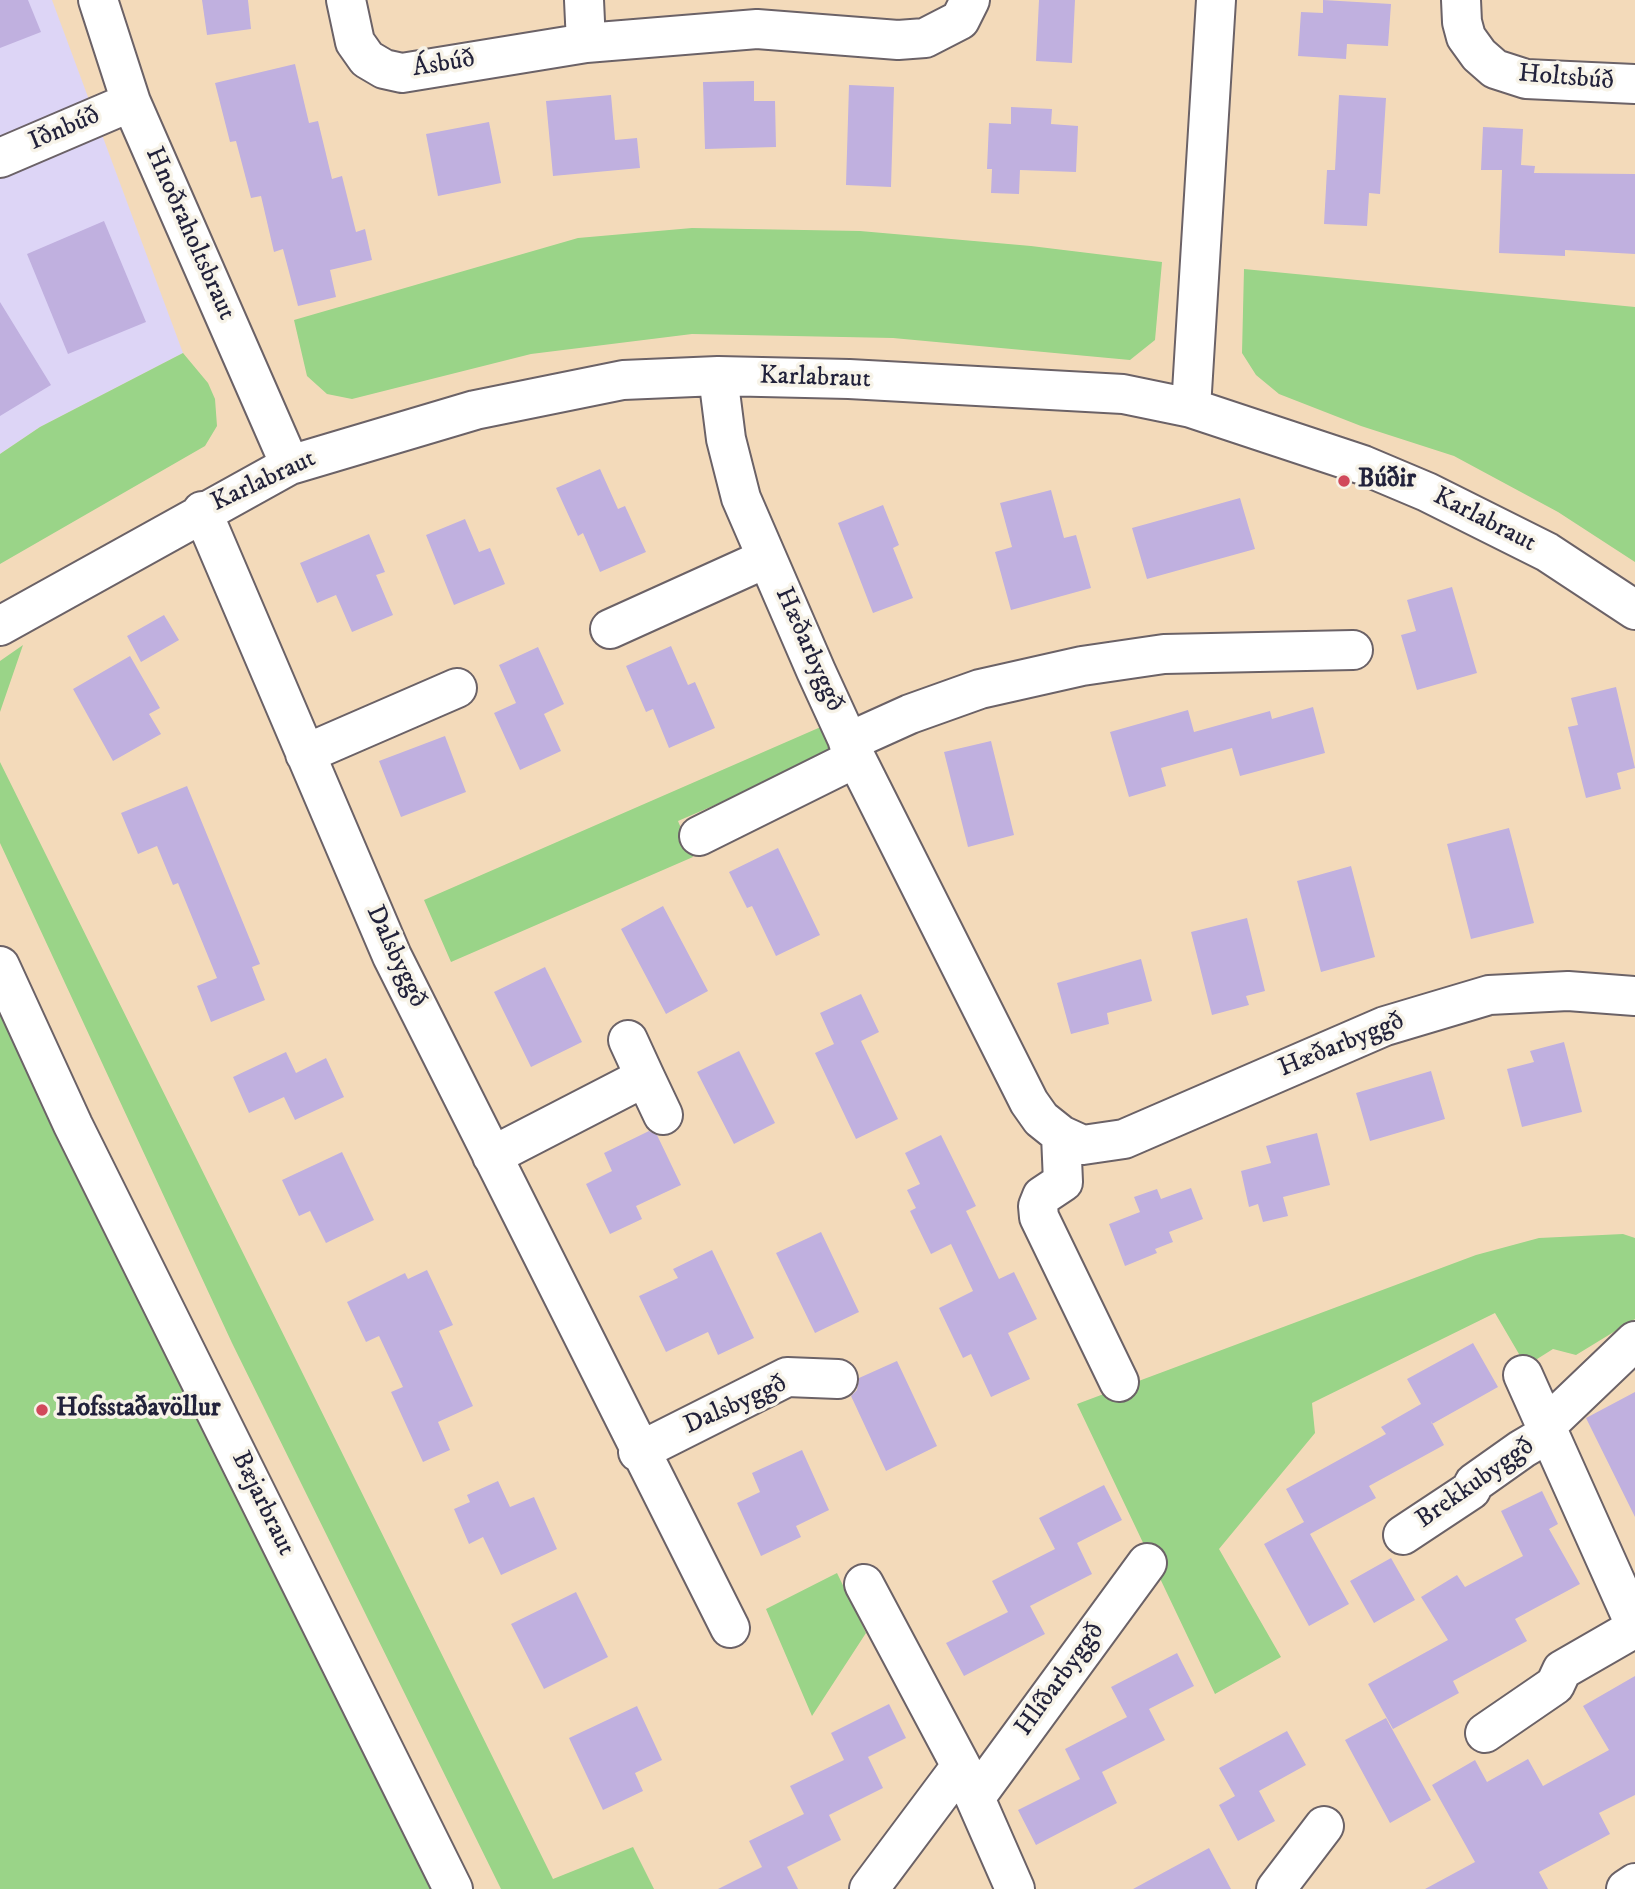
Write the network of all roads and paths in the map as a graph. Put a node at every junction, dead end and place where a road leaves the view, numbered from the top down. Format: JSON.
{"nodes":[{"id":1,"x":98,"y":0,"type":"edge"},
{"id":2,"x":346,"y":0,"type":"edge"},
{"id":3,"x":584,"y":0,"type":"edge"},
{"id":4,"x":970,"y":0,"type":"edge"},
{"id":5,"x":1216,"y":0,"type":"edge"},
{"id":6,"x":1461,"y":0,"type":"edge"},
{"id":7,"x":756,"y":15,"type":"edge"},
{"id":8,"x":586,"y":43,"type":"junction"},
{"id":9,"x":1635,"y":84,"type":"edge"},
{"id":10,"x":131,"y":102,"type":"junction"},
{"id":11,"x":0,"y":158,"type":"edge"},
{"id":12,"x":718,"y":376,"type":"junction"},
{"id":13,"x":1191,"y":408,"type":"junction"},
{"id":14,"x":290,"y":465,"type":"junction"},
{"id":15,"x":202,"y":511,"type":"junction"},
{"id":16,"x":767,"y":558,"type":"junction"},
{"id":17,"x":1635,"y":610,"type":"edge"},
{"id":18,"x":0,"y":626,"type":"edge"},
{"id":19,"x":610,"y":629,"type":"dead end"},
{"id":20,"x":1353,"y":650,"type":"dead end"},
{"id":21,"x":457,"y":688,"type":"dead end"},
{"id":22,"x":852,"y":750,"type":"junction"},
{"id":23,"x":306,"y":754,"type":"junction"},
{"id":24,"x":699,"y":836,"type":"dead end"},
{"id":25,"x":0,"y":966,"type":"edge"},
{"id":26,"x":1635,"y":996,"type":"edge"},
{"id":27,"x":628,"y":1040,"type":"dead end"},
{"id":28,"x":645,"y":1077,"type":"junction"},
{"id":29,"x":663,"y":1115,"type":"dead end"},
{"id":30,"x":1061,"y":1135,"type":"junction"},
{"id":31,"x":492,"y":1156,"type":"junction"},
{"id":32,"x":1635,"y":1341,"type":"edge"},
{"id":33,"x":1523,"y":1375,"type":"dead end"},
{"id":34,"x":838,"y":1379,"type":"dead end"},
{"id":35,"x":1119,"y":1382,"type":"dead end"},
{"id":36,"x":1547,"y":1430,"type":"junction"},
{"id":37,"x":638,"y":1452,"type":"junction"},
{"id":38,"x":1403,"y":1535,"type":"dead end"},
{"id":39,"x":1147,"y":1563,"type":"dead end"},
{"id":40,"x":864,"y":1584,"type":"dead end"},
{"id":41,"x":1635,"y":1627,"type":"edge"},
{"id":42,"x":730,"y":1629,"type":"dead end"},
{"id":43,"x":1485,"y":1733,"type":"dead end"},
{"id":44,"x":968,"y":1782,"type":"junction"},
{"id":45,"x":1324,"y":1826,"type":"dead end"},
{"id":46,"x":1635,"y":1883,"type":"edge"},
{"id":47,"x":453,"y":1889,"type":"edge"},
{"id":48,"x":869,"y":1889,"type":"edge"},
{"id":49,"x":1015,"y":1889,"type":"edge"},
{"id":50,"x":1276,"y":1889,"type":"edge"},
{"id":51,"x":1626,"y":1889,"type":"edge"}],
"edges":[{"from":1,"to":10,"type":"street","name":"Hnoðraholtsbraut"},
{"from":2,"to":8,"type":"street","name":"Ásbúð"},
{"from":3,"to":8,"type":"street"},
{"from":4,"to":7,"type":"street","name":"Ásbúð"},
{"from":5,"to":13,"type":"street"},
{"from":6,"to":9,"type":"street","name":"Holtsbúð"},
{"from":7,"to":8,"type":"street","name":"Ásbúð"},
{"from":10,"to":11,"type":"street","name":"Iðnbúð"},
{"from":10,"to":14,"type":"street","name":"Hnoðraholtsbraut"},
{"from":12,"to":13,"type":"street","name":"Karlabraut"},
{"from":12,"to":14,"type":"street","name":"Karlabraut"},
{"from":12,"to":16,"type":"street","name":"Hæðarbyggð"},
{"from":13,"to":17,"type":"street","name":"Karlabraut"},
{"from":14,"to":15,"type":"street","name":"Karlabraut"},
{"from":15,"to":18,"type":"street","name":"Karlabraut"},
{"from":15,"to":23,"type":"street","name":"Dalsbyggð"},
{"from":16,"to":19,"type":"street","name":"Hæðarbyggð"},
{"from":16,"to":22,"type":"street","name":"Hæðarbyggð"},
{"from":20,"to":22,"type":"street","name":"Hæðarbyggð"},
{"from":21,"to":23,"type":"street"},
{"from":22,"to":24,"type":"street","name":"Hæðarbyggð"},
{"from":22,"to":30,"type":"street","name":"Hæðarbyggð"},
{"from":23,"to":31,"type":"street","name":"Dalsbyggð"},
{"from":25,"to":47,"type":"street","name":"Bæjarbraut"},
{"from":26,"to":30,"type":"street","name":"Hæðarbyggð"},
{"from":27,"to":28,"type":"street"},
{"from":28,"to":29,"type":"street"},
{"from":28,"to":31,"type":"street"},
{"from":30,"to":35,"type":"street"},
{"from":31,"to":37,"type":"street","name":"Dalsbyggð"},
{"from":32,"to":36,"type":"street","name":"Brekkubyggð"},
{"from":33,"to":36,"type":"street","name":"Brekkubyggð"},
{"from":34,"to":37,"type":"street","name":"Dalsbyggð"},
{"from":36,"to":38,"type":"street","name":"Brekkubyggð"},
{"from":36,"to":41,"type":"street","name":"Brekkubyggð"},
{"from":37,"to":42,"type":"street","name":"Dalsbyggð"},
{"from":39,"to":44,"type":"street","name":"Hlíðarbyggð"},
{"from":40,"to":44,"type":"street"},
{"from":41,"to":43,"type":"street","name":"Brekkubyggð"},
{"from":44,"to":48,"type":"street","name":"Hlíðarbyggð"},
{"from":44,"to":49,"type":"street"},
{"from":45,"to":50,"type":"street"},
{"from":46,"to":51,"type":"street"}]}
